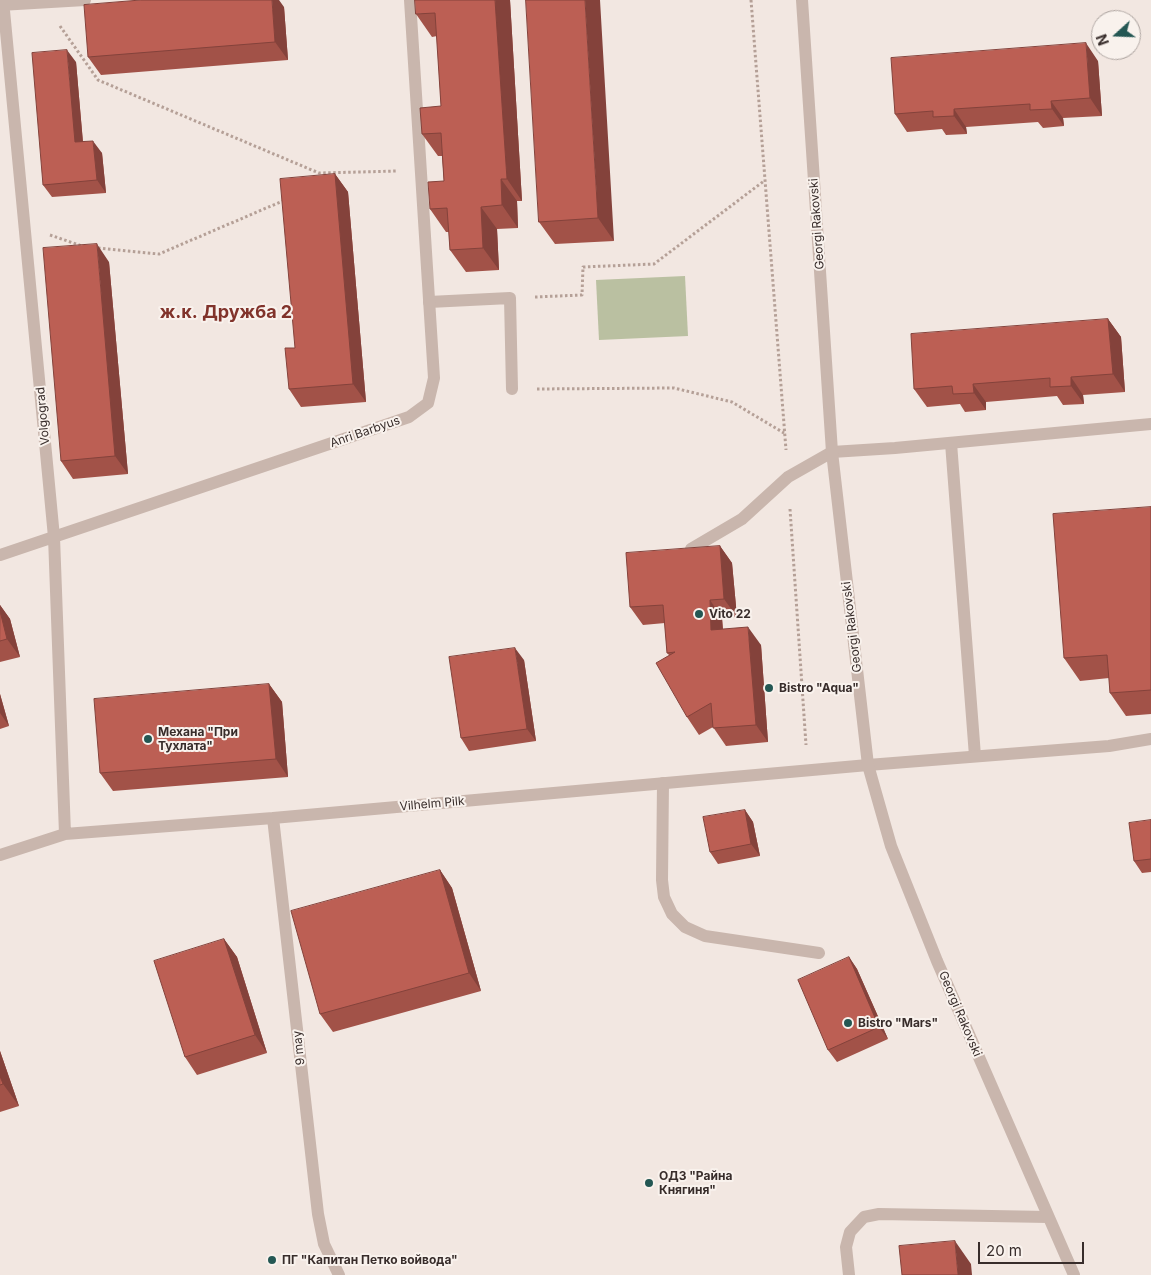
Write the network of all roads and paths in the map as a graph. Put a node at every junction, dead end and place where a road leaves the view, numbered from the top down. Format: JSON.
{"nodes":[{"id":1,"x":85,"y":0,"type":"edge"},
{"id":2,"x":410,"y":0,"type":"edge"},
{"id":3,"x":750,"y":0,"type":"edge"},
{"id":4,"x":802,"y":0,"type":"edge"},
{"id":5,"x":2,"y":3,"type":"edge"},
{"id":6,"x":44,"y":3,"type":"junction"},
{"id":7,"x":421,"y":171,"type":"junction"},
{"id":8,"x":319,"y":173,"type":"junction"},
{"id":9,"x":312,"y":178,"type":"edge"},
{"id":10,"x":765,"y":181,"type":"junction"},
{"id":11,"x":291,"y":195,"type":"edge"},
{"id":12,"x":24,"y":225,"type":"junction"},
{"id":13,"x":88,"y":247,"type":"edge"},
{"id":14,"x":97,"y":248,"type":"edge"},
{"id":15,"x":510,"y":298,"type":"junction"},
{"id":16,"x":429,"y":302,"type":"junction"},
{"id":17,"x":512,"y":389,"type":"joint"},
{"id":18,"x":1151,"y":424,"type":"edge"},
{"id":19,"x":784,"y":433,"type":"junction"},
{"id":20,"x":951,"y":443,"type":"junction"},
{"id":21,"x":832,"y":452,"type":"junction"},
{"id":22,"x":788,"y":477,"type":"junction"},
{"id":23,"x":54,"y":537,"type":"junction"},
{"id":24,"x":691,"y":550,"type":"edge"},
{"id":25,"x":0,"y":555,"type":"edge"},
{"id":26,"x":1151,"y":739,"type":"edge"},
{"id":27,"x":976,"y":756,"type":"junction"},
{"id":28,"x":868,"y":764,"type":"junction"},
{"id":29,"x":808,"y":770,"type":"junction"},
{"id":30,"x":662,"y":783,"type":"junction"},
{"id":31,"x":273,"y":818,"type":"junction"},
{"id":32,"x":65,"y":834,"type":"junction"},
{"id":33,"x":0,"y":856,"type":"edge"},
{"id":34,"x":819,"y":953,"type":"dead end"},
{"id":35,"x":1048,"y":1218,"type":"junction"},
{"id":36,"x":338,"y":1275,"type":"edge"},
{"id":37,"x":849,"y":1275,"type":"edge"},
{"id":38,"x":1074,"y":1275,"type":"edge"}],
"edges":[{"from":1,"to":6,"type":"street"},
{"from":2,"to":7,"type":"street","name":"Anri Barbyus"},
{"from":3,"to":10,"type":"path"},
{"from":4,"to":21,"type":"street","name":"Georgi Rakovski"},
{"from":5,"to":6,"type":"street"},
{"from":5,"to":12,"type":"street","name":"Volgograd"},
{"from":6,"to":8,"type":"path"},
{"from":7,"to":8,"type":"path"},
{"from":7,"to":16,"type":"street","name":"Anri Barbyus"},
{"from":8,"to":9,"type":"path"},
{"from":10,"to":15,"type":"path"},
{"from":10,"to":19,"type":"path"},
{"from":11,"to":14,"type":"path"},
{"from":12,"to":13,"type":"path"},
{"from":12,"to":23,"type":"street","name":"Volgograd"},
{"from":15,"to":16,"type":"street"},
{"from":15,"to":17,"type":"street"},
{"from":16,"to":23,"type":"street","name":"Anri Barbyus"},
{"from":17,"to":19,"type":"path"},
{"from":18,"to":20,"type":"street"},
{"from":19,"to":22,"type":"path"},
{"from":20,"to":21,"type":"street"},
{"from":20,"to":27,"type":"street"},
{"from":21,"to":22,"type":"street"},
{"from":21,"to":28,"type":"street","name":"Georgi Rakovski"},
{"from":22,"to":24,"type":"street"},
{"from":22,"to":29,"type":"path"},
{"from":23,"to":25,"type":"street","name":"Anri Barbyus"},
{"from":23,"to":32,"type":"street","name":"Volgograd"},
{"from":26,"to":27,"type":"street","name":"Vilhelm Pilk"},
{"from":27,"to":28,"type":"street","name":"Vilhelm Pilk"},
{"from":28,"to":29,"type":"street","name":"Vilhelm Pilk"},
{"from":28,"to":35,"type":"street","name":"Georgi Rakovski"},
{"from":29,"to":30,"type":"street","name":"Vilhelm Pilk"},
{"from":30,"to":31,"type":"street","name":"Vilhelm Pilk"},
{"from":30,"to":34,"type":"street"},
{"from":31,"to":32,"type":"street","name":"Vilhelm Pilk"},
{"from":31,"to":36,"type":"street","name":"9 may"},
{"from":32,"to":33,"type":"street","name":"Vilhelm Pilk"},
{"from":35,"to":37,"type":"street"},
{"from":35,"to":38,"type":"street","name":"Georgi Rakovski"}]}
